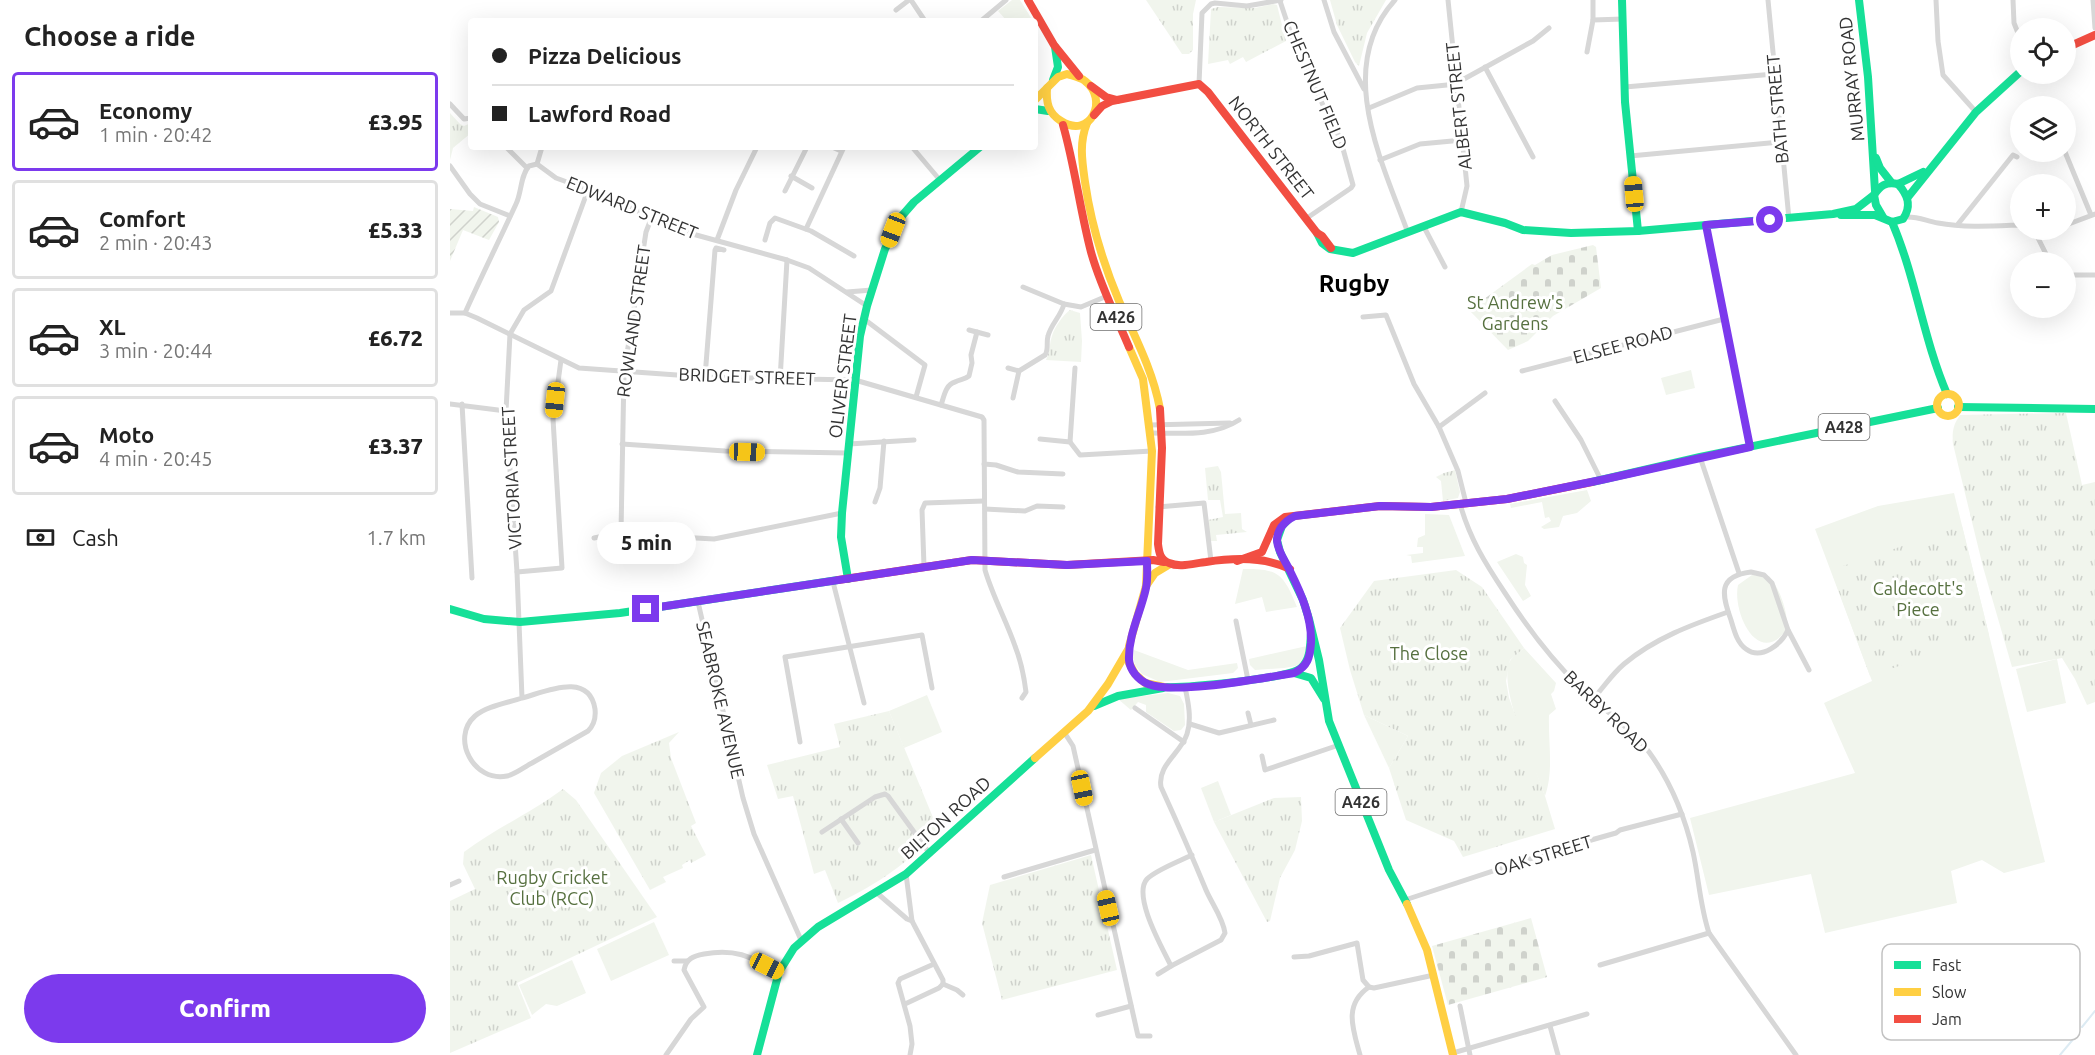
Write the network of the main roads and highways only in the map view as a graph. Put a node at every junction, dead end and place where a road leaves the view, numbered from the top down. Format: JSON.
{"nodes":[{"id":1,"x":1028,"y":0,"type":"edge"},
{"id":2,"x":1623,"y":0,"type":"edge"},
{"id":3,"x":1859,"y":0,"type":"edge"},
{"id":4,"x":2095,"y":35,"type":"edge"},
{"id":5,"x":2076,"y":44,"type":"edge"},
{"id":6,"x":1054,"y":45,"type":"junction"},
{"id":7,"x":1079,"y":76,"type":"junction"},
{"id":8,"x":1053,"y":81,"type":"junction"},
{"id":9,"x":2010,"y":81,"type":"edge"},
{"id":10,"x":1091,"y":86,"type":"junction"},
{"id":11,"x":1047,"y":88,"type":"junction"},
{"id":12,"x":1038,"y":97,"type":"edge"},
{"id":13,"x":1118,"y":100,"type":"junction"},
{"id":14,"x":1038,"y":109,"type":"edge"},
{"id":15,"x":1048,"y":111,"type":"junction"},
{"id":16,"x":1090,"y":120,"type":"junction"},
{"id":17,"x":1063,"y":125,"type":"junction"},
{"id":18,"x":976,"y":150,"type":"edge"},
{"id":19,"x":1874,"y":154,"type":"junction"},
{"id":20,"x":1929,"y":169,"type":"junction"},
{"id":21,"x":1895,"y":183,"type":"junction"},
{"id":22,"x":1875,"y":193,"type":"junction"},
{"id":23,"x":1908,"y":199,"type":"junction"},
{"id":24,"x":1084,"y":206,"type":"junction"},
{"id":25,"x":1833,"y":214,"type":"junction"},
{"id":26,"x":1883,"y":217,"type":"junction"},
{"id":27,"x":1904,"y":218,"type":"junction"},
{"id":28,"x":1892,"y":222,"type":"junction"},
{"id":29,"x":1638,"y":231,"type":"junction"},
{"id":30,"x":1903,"y":245,"type":"junction"},
{"id":31,"x":1947,"y":394,"type":"junction"},
{"id":32,"x":1958,"y":407,"type":"junction"},
{"id":33,"x":1938,"y":408,"type":"junction"},
{"id":34,"x":2095,"y":409,"type":"edge"},
{"id":35,"x":1295,"y":516,"type":"junction"},
{"id":36,"x":1147,"y":561,"type":"junction"},
{"id":37,"x":1237,"y":561,"type":"junction"},
{"id":38,"x":1167,"y":563,"type":"junction"},
{"id":39,"x":1290,"y":569,"type":"junction"},
{"id":40,"x":848,"y":579,"type":"junction"},
{"id":41,"x":1146,"y":586,"type":"junction"},
{"id":42,"x":450,"y":609,"type":"edge"},
{"id":43,"x":1311,"y":633,"type":"junction"},
{"id":44,"x":1130,"y":646,"type":"junction"},
{"id":45,"x":1294,"y":673,"type":"junction"},
{"id":46,"x":1166,"y":687,"type":"junction"},
{"id":47,"x":1325,"y":702,"type":"junction"},
{"id":48,"x":1088,"y":711,"type":"junction"},
{"id":49,"x":1453,"y":1054,"type":"edge"},
{"id":50,"x":757,"y":1055,"type":"edge"}],
"edges":[{"from":1,"to":6,"type":"main road"},
{"from":2,"to":29,"type":"main road"},
{"from":3,"to":19,"type":"main road","name":"MURRAY ROAD"},
{"from":4,"to":5,"type":"main road"},
{"from":6,"to":7,"type":"main road"},
{"from":6,"to":8,"type":"main road"},
{"from":7,"to":8,"type":"main road"},
{"from":7,"to":10,"type":"main road"},
{"from":8,"to":11,"type":"main road"},
{"from":9,"to":20,"type":"main road"},
{"from":10,"to":13,"type":"main road"},
{"from":10,"to":16,"type":"main road","number":"A426"},
{"from":11,"to":12,"type":"main road"},
{"from":11,"to":15,"type":"main road"},
{"from":13,"to":16,"type":"main road"},
{"from":13,"to":29,"type":"main road","name":"NORTH STREET"},
{"from":14,"to":15,"type":"main road"},
{"from":15,"to":17,"type":"main road"},
{"from":16,"to":17,"type":"main road"},
{"from":16,"to":24,"type":"main road","number":"A426"},
{"from":17,"to":24,"type":"main road","number":"A426"},
{"from":18,"to":40,"type":"main road","name":"OLIVER STREET"},
{"from":19,"to":21,"type":"main road","name":"MURRAY ROAD"},
{"from":19,"to":22,"type":"main road","name":"MURRAY ROAD"},
{"from":20,"to":21,"type":"main road"},
{"from":20,"to":23,"type":"main road"},
{"from":21,"to":22,"type":"main road"},
{"from":21,"to":23,"type":"main road"},
{"from":22,"to":25,"type":"main road"},
{"from":22,"to":26,"type":"main road"},
{"from":23,"to":27,"type":"main road"},
{"from":24,"to":36,"type":"main road","number":"A426"},
{"from":24,"to":38,"type":"main road","number":"A426"},
{"from":25,"to":26,"type":"main road"},
{"from":25,"to":29,"type":"main road"},
{"from":26,"to":28,"type":"main road"},
{"from":27,"to":28,"type":"main road"},
{"from":27,"to":30,"type":"main road"},
{"from":28,"to":30,"type":"main road"},
{"from":30,"to":31,"type":"main road"},
{"from":31,"to":32,"type":"main road"},
{"from":31,"to":33,"type":"main road"},
{"from":32,"to":33,"type":"main road"},
{"from":32,"to":34,"type":"main road"},
{"from":33,"to":35,"type":"main road","number":"A428"},
{"from":35,"to":37,"type":"main road","number":"A428"},
{"from":35,"to":39,"type":"main road"},
{"from":36,"to":38,"type":"main road","number":"A428"},
{"from":36,"to":40,"type":"main road","number":"A428"},
{"from":36,"to":41,"type":"main road","name":"BILTON ROAD","number":"A426"},
{"from":37,"to":38,"type":"main road","number":"A428"},
{"from":37,"to":39,"type":"main road"},
{"from":38,"to":41,"type":"main road"},
{"from":39,"to":43,"type":"main road"},
{"from":40,"to":42,"type":"main road","number":"A428"},
{"from":41,"to":44,"type":"main road","name":"BILTON ROAD"},
{"from":43,"to":45,"type":"main road"},
{"from":43,"to":47,"type":"main road","number":"A426"},
{"from":44,"to":46,"type":"main road"},
{"from":44,"to":48,"type":"main road","name":"BILTON ROAD"},
{"from":45,"to":46,"type":"main road"},
{"from":45,"to":47,"type":"main road","number":"A426"},
{"from":46,"to":48,"type":"main road"},
{"from":47,"to":49,"type":"main road","number":"A426"},
{"from":48,"to":50,"type":"main road","name":"BILTON ROAD"}]}
